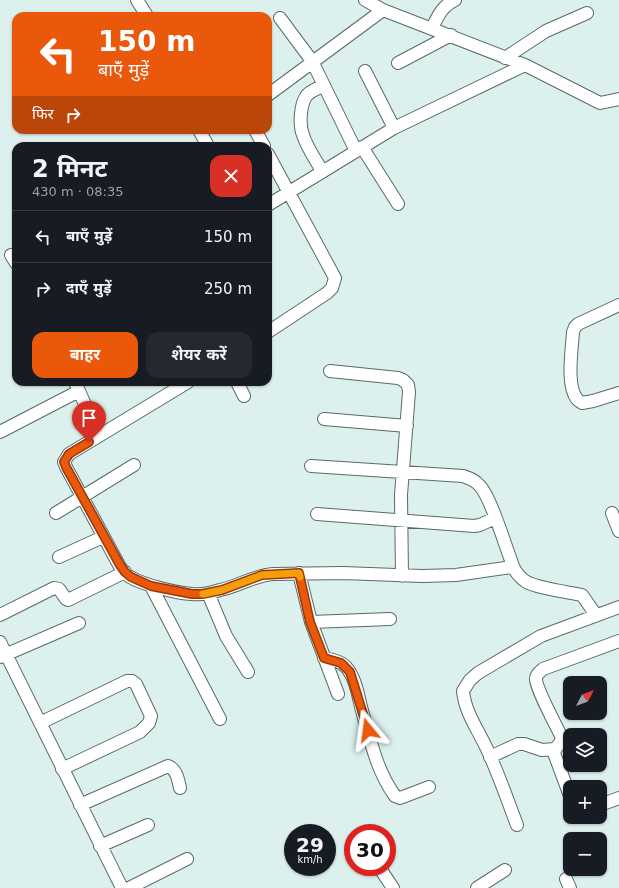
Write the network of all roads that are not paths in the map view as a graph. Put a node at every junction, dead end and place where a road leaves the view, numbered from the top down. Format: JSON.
{"nodes":[{"id":1,"x":137,"y":0,"type":"edge"},
{"id":2,"x":365,"y":0,"type":"edge"},
{"id":3,"x":455,"y":0,"type":"edge"},
{"id":4,"x":384,"y":10,"type":"junction"},
{"id":5,"x":144,"y":12,"type":"edge"},
{"id":6,"x":587,"y":13,"type":"dead end"},
{"id":7,"x":280,"y":18,"type":"dead end"},
{"id":8,"x":432,"y":28,"type":"junction"},
{"id":9,"x":451,"y":35,"type":"junction"},
{"id":10,"x":505,"y":58,"type":"junction"},
{"id":11,"x":312,"y":62,"type":"junction"},
{"id":12,"x":398,"y":63,"type":"dead end"},
{"id":13,"x":525,"y":65,"type":"junction"},
{"id":14,"x":365,"y":71,"type":"dead end"},
{"id":15,"x":324,"y":86,"type":"junction"},
{"id":16,"x":272,"y":91,"type":"edge"},
{"id":17,"x":619,"y":100,"type":"edge"},
{"id":18,"x":394,"y":128,"type":"junction"},
{"id":19,"x":359,"y":149,"type":"junction"},
{"id":20,"x":272,"y":161,"type":"edge"},
{"id":21,"x":322,"y":172,"type":"junction"},
{"id":22,"x":289,"y":192,"type":"junction"},
{"id":23,"x":272,"y":203,"type":"edge"},
{"id":24,"x":398,"y":204,"type":"dead end"},
{"id":25,"x":619,"y":305,"type":"edge"},
{"id":26,"x":272,"y":329,"type":"edge"},
{"id":27,"x":330,"y":371,"type":"dead end"},
{"id":28,"x":77,"y":386,"type":"edge"},
{"id":29,"x":181,"y":386,"type":"edge"},
{"id":30,"x":239,"y":386,"type":"edge"},
{"id":31,"x":619,"y":394,"type":"edge"},
{"id":32,"x":244,"y":396,"type":"dead end"},
{"id":33,"x":324,"y":419,"type":"dead end"},
{"id":34,"x":407,"y":426,"type":"junction"},
{"id":35,"x":0,"y":432,"type":"edge"},
{"id":36,"x":99,"y":436,"type":"junction"},
{"id":37,"x":134,"y":465,"type":"dead end"},
{"id":38,"x":311,"y":466,"type":"dead end"},
{"id":39,"x":403,"y":473,"type":"junction"},
{"id":40,"x":82,"y":497,"type":"junction"},
{"id":41,"x":56,"y":513,"type":"dead end"},
{"id":42,"x":612,"y":513,"type":"dead end"},
{"id":43,"x":317,"y":514,"type":"dead end"},
{"id":44,"x":495,"y":518,"type":"junction"},
{"id":45,"x":401,"y":520,"type":"junction"},
{"id":46,"x":619,"y":531,"type":"edge"},
{"id":47,"x":103,"y":537,"type":"junction"},
{"id":48,"x":59,"y":557,"type":"dead end"},
{"id":49,"x":512,"y":567,"type":"junction"},
{"id":50,"x":125,"y":572,"type":"junction"},
{"id":51,"x":299,"y":573,"type":"junction"},
{"id":52,"x":402,"y":576,"type":"junction"},
{"id":53,"x":151,"y":586,"type":"junction"},
{"id":54,"x":208,"y":593,"type":"junction"},
{"id":55,"x":619,"y":607,"type":"edge"},
{"id":56,"x":0,"y":614,"type":"edge"},
{"id":57,"x":596,"y":616,"type":"junction"},
{"id":58,"x":390,"y":619,"type":"dead end"},
{"id":59,"x":310,"y":622,"type":"junction"},
{"id":60,"x":79,"y":623,"type":"dead end"},
{"id":61,"x":619,"y":641,"type":"edge"},
{"id":62,"x":0,"y":642,"type":"edge"},
{"id":63,"x":3,"y":656,"type":"edge"},
{"id":64,"x":324,"y":658,"type":"junction"},
{"id":65,"x":248,"y":672,"type":"dead end"},
{"id":66,"x":338,"y":694,"type":"dead end"},
{"id":67,"x":220,"y":719,"type":"dead end"},
{"id":68,"x":40,"y":723,"type":"junction"},
{"id":69,"x":555,"y":749,"type":"junction"},
{"id":70,"x":490,"y":757,"type":"junction"},
{"id":71,"x":62,"y":769,"type":"junction"},
{"id":72,"x":564,"y":780,"type":"edge"},
{"id":73,"x":428,"y":787,"type":"dead end"},
{"id":74,"x":180,"y":788,"type":"dead end"},
{"id":75,"x":619,"y":798,"type":"edge"},
{"id":76,"x":607,"y":802,"type":"edge"},
{"id":77,"x":80,"y":805,"type":"junction"},
{"id":78,"x":148,"y":825,"type":"dead end"},
{"id":79,"x":516,"y":825,"type":"dead end"},
{"id":80,"x":100,"y":846,"type":"junction"},
{"id":81,"x":187,"y":859,"type":"dead end"},
{"id":82,"x":505,"y":870,"type":"dead end"},
{"id":83,"x":385,"y":876,"type":"edge"},
{"id":84,"x":120,"y":887,"type":"edge"},
{"id":85,"x":393,"y":888,"type":"edge"},
{"id":86,"x":477,"y":888,"type":"edge"}],
"edges":[{"from":1,"to":5,"type":"street"},
{"from":2,"to":4,"type":"street"},
{"from":3,"to":8,"type":"street"},
{"from":4,"to":8,"type":"street"},
{"from":4,"to":11,"type":"street"},
{"from":6,"to":10,"type":"street"},
{"from":7,"to":11,"type":"street"},
{"from":8,"to":9,"type":"street"},
{"from":9,"to":10,"type":"street"},
{"from":9,"to":12,"type":"street"},
{"from":10,"to":13,"type":"street"},
{"from":11,"to":15,"type":"street"},
{"from":11,"to":16,"type":"street"},
{"from":13,"to":17,"type":"street"},
{"from":13,"to":18,"type":"street"},
{"from":14,"to":18,"type":"street"},
{"from":15,"to":19,"type":"street"},
{"from":15,"to":21,"type":"street"},
{"from":18,"to":19,"type":"street"},
{"from":19,"to":21,"type":"street"},
{"from":19,"to":24,"type":"street"},
{"from":20,"to":22,"type":"street"},
{"from":21,"to":22,"type":"street"},
{"from":22,"to":23,"type":"street"},
{"from":22,"to":26,"type":"street"},
{"from":25,"to":31,"type":"street"},
{"from":27,"to":34,"type":"street"},
{"from":28,"to":35,"type":"street"},
{"from":28,"to":36,"type":"street"},
{"from":29,"to":36,"type":"street"},
{"from":30,"to":32,"type":"street"},
{"from":33,"to":34,"type":"street"},
{"from":34,"to":39,"type":"street"},
{"from":36,"to":40,"type":"street"},
{"from":37,"to":40,"type":"street"},
{"from":38,"to":39,"type":"street"},
{"from":39,"to":44,"type":"street"},
{"from":39,"to":45,"type":"street"},
{"from":40,"to":41,"type":"street"},
{"from":40,"to":47,"type":"street"},
{"from":42,"to":46,"type":"street"},
{"from":43,"to":45,"type":"street"},
{"from":44,"to":45,"type":"street"},
{"from":44,"to":49,"type":"street"},
{"from":45,"to":52,"type":"street"},
{"from":47,"to":48,"type":"street"},
{"from":47,"to":50,"type":"street"},
{"from":49,"to":52,"type":"street"},
{"from":49,"to":57,"type":"street"},
{"from":50,"to":53,"type":"street"},
{"from":50,"to":56,"type":"street"},
{"from":51,"to":52,"type":"street"},
{"from":51,"to":54,"type":"street"},
{"from":51,"to":59,"type":"street"},
{"from":53,"to":54,"type":"street"},
{"from":53,"to":67,"type":"street"},
{"from":54,"to":65,"type":"street"},
{"from":55,"to":57,"type":"street"},
{"from":57,"to":70,"type":"street"},
{"from":58,"to":59,"type":"street"},
{"from":59,"to":64,"type":"street"},
{"from":60,"to":63,"type":"street"},
{"from":61,"to":69,"type":"street"},
{"from":62,"to":63,"type":"street"},
{"from":63,"to":68,"type":"street"},
{"from":64,"to":66,"type":"street"},
{"from":64,"to":73,"type":"street"},
{"from":68,"to":71,"type":"street"},
{"from":68,"to":71,"type":"street"},
{"from":69,"to":70,"type":"street"},
{"from":69,"to":72,"type":"street"},
{"from":70,"to":79,"type":"street"},
{"from":71,"to":77,"type":"street"},
{"from":74,"to":77,"type":"street"},
{"from":75,"to":76,"type":"street"},
{"from":77,"to":80,"type":"street"},
{"from":78,"to":80,"type":"street"},
{"from":80,"to":84,"type":"street"},
{"from":81,"to":84,"type":"street"},
{"from":82,"to":86,"type":"street"},
{"from":83,"to":85,"type":"street"}]}
